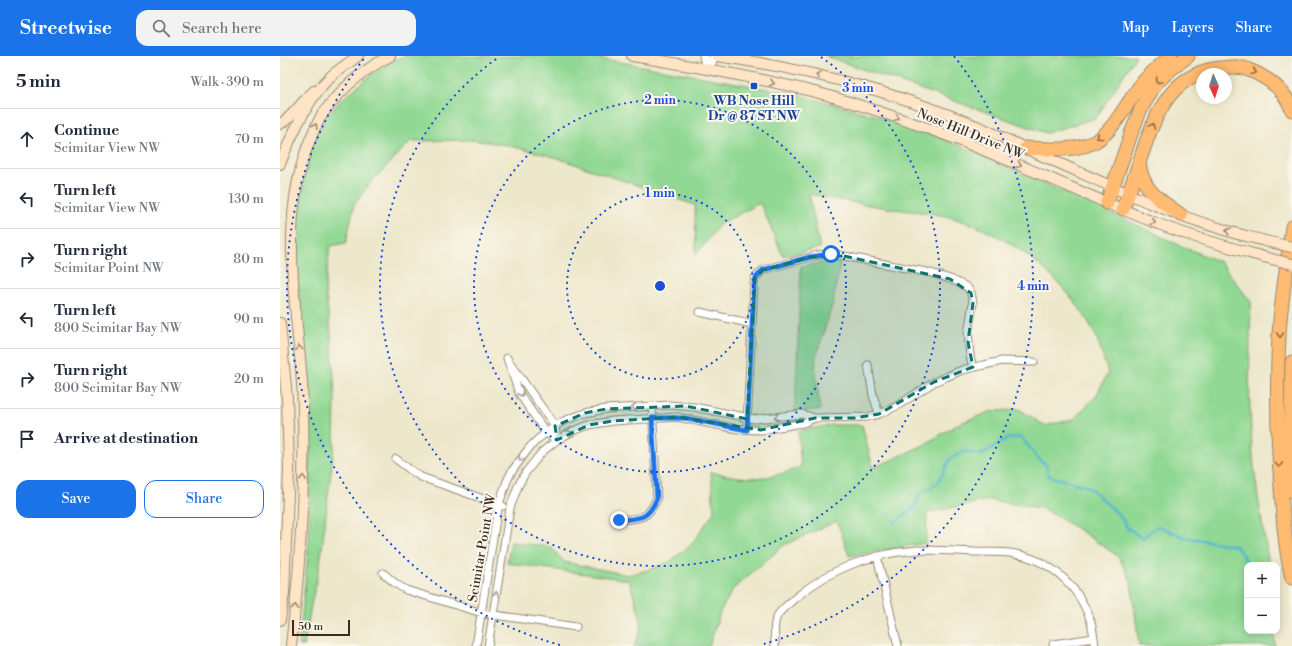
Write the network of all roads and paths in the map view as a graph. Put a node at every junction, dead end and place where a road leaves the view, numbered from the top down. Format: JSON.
{"nodes":[{"id":1,"x":358,"y":56,"type":"edge"},
{"id":2,"x":390,"y":56,"type":"edge"},
{"id":3,"x":632,"y":56,"type":"edge"},
{"id":4,"x":704,"y":56,"type":"edge"},
{"id":5,"x":716,"y":56,"type":"edge"},
{"id":6,"x":746,"y":56,"type":"edge"},
{"id":7,"x":1171,"y":56,"type":"edge"},
{"id":8,"x":1188,"y":56,"type":"edge"},
{"id":9,"x":756,"y":62,"type":"junction"},
{"id":10,"x":707,"y":69,"type":"junction"},
{"id":11,"x":322,"y":85,"type":"junction"},
{"id":12,"x":1292,"y":110,"type":"edge"},
{"id":13,"x":280,"y":124,"type":"edge"},
{"id":14,"x":1026,"y":148,"type":"junction"},
{"id":15,"x":1139,"y":163,"type":"junction"},
{"id":16,"x":280,"y":164,"type":"edge"},
{"id":17,"x":1113,"y":186,"type":"junction"},
{"id":18,"x":1128,"y":194,"type":"junction"},
{"id":19,"x":1107,"y":202,"type":"junction"},
{"id":20,"x":1123,"y":209,"type":"junction"},
{"id":21,"x":1181,"y":215,"type":"junction"},
{"id":22,"x":1292,"y":227,"type":"edge"},
{"id":23,"x":1292,"y":247,"type":"edge"},
{"id":24,"x":1292,"y":264,"type":"edge"},
{"id":25,"x":700,"y":312,"type":"dead end"},
{"id":26,"x":280,"y":323,"type":"edge"},
{"id":27,"x":752,"y":324,"type":"junction"},
{"id":28,"x":1034,"y":362,"type":"dead end"},
{"id":29,"x":1292,"y":362,"type":"edge"},
{"id":30,"x":868,"y":365,"type":"dead end"},
{"id":31,"x":973,"y":367,"type":"junction"},
{"id":32,"x":652,"y":406,"type":"junction"},
{"id":33,"x":879,"y":414,"type":"junction"},
{"id":34,"x":652,"y":418,"type":"junction"},
{"id":35,"x":747,"y":418,"type":"junction"},
{"id":36,"x":815,"y":418,"type":"junction"},
{"id":37,"x":556,"y":426,"type":"junction"},
{"id":38,"x":747,"y":430,"type":"junction"},
{"id":39,"x":546,"y":433,"type":"junction"},
{"id":40,"x":557,"y":440,"type":"junction"},
{"id":41,"x":396,"y":459,"type":"dead end"},
{"id":42,"x":1292,"y":491,"type":"edge"},
{"id":43,"x":499,"y":504,"type":"junction"},
{"id":44,"x":510,"y":508,"type":"junction"},
{"id":45,"x":619,"y":520,"type":"dead end"},
{"id":46,"x":877,"y":556,"type":"junction"},
{"id":47,"x":383,"y":573,"type":"dead end"},
{"id":48,"x":1292,"y":578,"type":"edge"},
{"id":49,"x":482,"y":613,"type":"junction"},
{"id":50,"x":493,"y":615,"type":"junction"},
{"id":51,"x":280,"y":620,"type":"edge"},
{"id":52,"x":576,"y":628,"type":"dead end"},
{"id":53,"x":1094,"y":638,"type":"junction"},
{"id":54,"x":1053,"y":644,"type":"dead end"},
{"id":55,"x":291,"y":646,"type":"edge"},
{"id":56,"x":476,"y":646,"type":"edge"},
{"id":57,"x":488,"y":646,"type":"edge"},
{"id":58,"x":775,"y":646,"type":"edge"},
{"id":59,"x":898,"y":646,"type":"edge"},
{"id":60,"x":1095,"y":646,"type":"edge"}],
"edges":[{"from":1,"to":11,"type":"main road"},
{"from":55,"to":2,"type":"main road","one_way":true},
{"from":3,"to":10,"type":"main road","name":"Nose Hill Drive NW"},
{"from":4,"to":10,"type":"street"},
{"from":5,"to":9,"type":"main road","name":"Nose Hill Drive NW"},
{"from":5,"to":10,"type":"street"},
{"from":6,"to":9,"type":"main road"},
{"from":7,"to":14,"type":"highway","one_way":true},
{"from":8,"to":17,"type":"highway","one_way":true},
{"from":14,"to":9,"type":"main road","name":"Nose Hill Drive NW","one_way":true},
{"from":10,"to":19,"type":"main road","name":"Nose Hill Drive NW","one_way":true},
{"from":11,"to":13,"type":"main road"},
{"from":11,"to":16,"type":"main road"},
{"from":15,"to":12,"type":"highway","one_way":true},
{"from":14,"to":17,"type":"main road","name":"Nose Hill Drive NW"},
{"from":15,"to":18,"type":"highway"},
{"from":15,"to":21,"type":"highway"},
{"from":17,"to":18,"type":"main road","name":"Nose Hill Drive NW"},
{"from":17,"to":19,"type":"highway"},
{"from":18,"to":20,"type":"highway"},
{"from":18,"to":21,"type":"main road","name":"Nose Hill Drive NW"},
{"from":19,"to":20,"type":"main road","name":"Nose Hill Drive NW"},
{"from":20,"to":24,"type":"main road","name":"Nose Hill Drive NW","one_way":true,"bridge":true},
{"from":23,"to":21,"type":"main road","name":"Nose Hill Drive NW","one_way":true,"bridge":true},
{"from":22,"to":48,"type":"highway","one_way":true},
{"from":25,"to":27,"type":"street"},
{"from":26,"to":51,"type":"main road"},
{"from":27,"to":31,"type":"street"},
{"from":27,"to":35,"type":"street"},
{"from":28,"to":31,"type":"street","name":"Scimitar Point NW"},
{"from":29,"to":42,"type":"highway"},
{"from":30,"to":33,"type":"street"},
{"from":31,"to":33,"type":"street","name":"Scimitar Point NW"},
{"from":32,"to":34,"type":"street"},
{"from":32,"to":35,"type":"street","name":"Scimitar Point NW"},
{"from":32,"to":37,"type":"street","name":"Scimitar Point NW","one_way":true},
{"from":33,"to":36,"type":"street","name":"Scimitar Point NW"},
{"from":34,"to":38,"type":"street","name":"Scimitar Point NW"},
{"from":40,"to":34,"type":"street","name":"Scimitar Point NW","one_way":true},
{"from":34,"to":45,"type":"street"},
{"from":36,"to":35,"type":"street","name":"Scimitar Point NW","one_way":true},
{"from":35,"to":38,"type":"street"},
{"from":36,"to":38,"type":"street","name":"Scimitar Point NW"},
{"from":37,"to":39,"type":"street","name":"Scimitar Point NW"},
{"from":37,"to":39,"type":"street","one_way":true},
{"from":37,"to":40,"type":"street"},
{"from":39,"to":40,"type":"street"},
{"from":39,"to":43,"type":"street","name":"Scimitar Point NW","one_way":true},
{"from":40,"to":44,"type":"street","name":"Scimitar Point NW"},
{"from":41,"to":43,"type":"street"},
{"from":43,"to":44,"type":"street"},
{"from":43,"to":49,"type":"street","name":"Scimitar Point NW"},
{"from":50,"to":44,"type":"street","name":"Scimitar Point NW","one_way":true},
{"from":46,"to":53,"type":"street"},
{"from":46,"to":58,"type":"street"},
{"from":46,"to":59,"type":"street"},
{"from":47,"to":49,"type":"street"},
{"from":49,"to":50,"type":"street"},
{"from":49,"to":56,"type":"street","name":"Scimitar Point NW"},
{"from":50,"to":52,"type":"street"},
{"from":50,"to":57,"type":"street","name":"Scimitar Point NW"},
{"from":53,"to":54,"type":"street"},
{"from":53,"to":60,"type":"street"}]}
